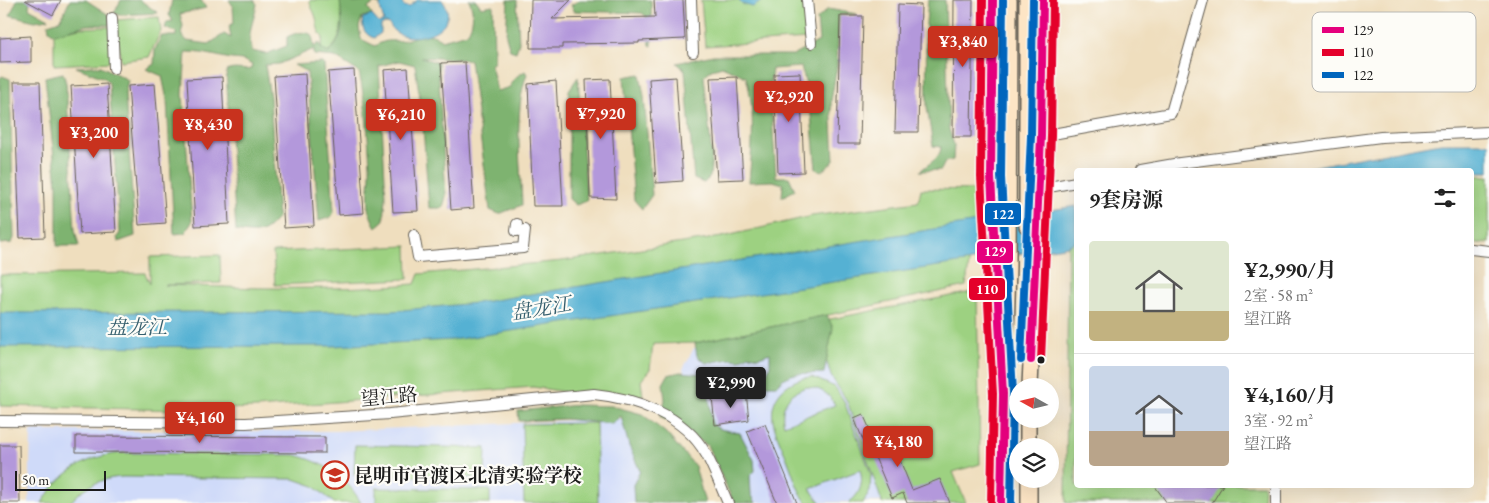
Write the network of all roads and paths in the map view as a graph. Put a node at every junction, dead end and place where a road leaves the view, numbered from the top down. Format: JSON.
{"nodes":[{"id":1,"x":691,"y":0,"type":"edge"},
{"id":2,"x":807,"y":0,"type":"edge"},
{"id":3,"x":993,"y":0,"type":"edge"},
{"id":4,"x":1009,"y":0,"type":"edge"},
{"id":5,"x":1027,"y":0,"type":"edge"},
{"id":6,"x":1043,"y":0,"type":"edge"},
{"id":7,"x":1203,"y":0,"type":"edge"},
{"id":8,"x":112,"y":18,"type":"dead end"},
{"id":9,"x":811,"y":43,"type":"dead end"},
{"id":10,"x":693,"y":52,"type":"dead end"},
{"id":11,"x":114,"y":68,"type":"dead end"},
{"id":12,"x":1489,"y":132,"type":"edge"},
{"id":13,"x":1040,"y":136,"type":"junction"},
{"id":14,"x":1151,"y":168,"type":"edge"},
{"id":15,"x":1074,"y":182,"type":"edge"},
{"id":16,"x":1033,"y":190,"type":"junction"},
{"id":17,"x":517,"y":224,"type":"dead end"},
{"id":18,"x":414,"y":235,"type":"dead end"},
{"id":19,"x":1474,"y":249,"type":"edge"},
{"id":20,"x":1489,"y":251,"type":"edge"},
{"id":21,"x":1002,"y":266,"type":"junction"},
{"id":22,"x":1029,"y":378,"type":"edge"},
{"id":23,"x":0,"y":421,"type":"edge"},
{"id":24,"x":1029,"y":488,"type":"edge"},
{"id":25,"x":1276,"y":488,"type":"edge"},
{"id":26,"x":728,"y":503,"type":"edge"},
{"id":27,"x":1002,"y":503,"type":"edge"},
{"id":28,"x":1029,"y":503,"type":"edge"},
{"id":29,"x":1276,"y":503,"type":"edge"}],
"edges":[{"from":1,"to":10,"type":"street"},
{"from":2,"to":9,"type":"street"},
{"from":3,"to":21,"type":"main road"},
{"from":4,"to":21,"type":"main road"},
{"from":5,"to":16,"type":"main road"},
{"from":6,"to":13,"type":"main road"},
{"from":7,"to":13,"type":"street"},
{"from":8,"to":11,"type":"street"},
{"from":12,"to":14,"type":"street"},
{"from":13,"to":16,"type":"main road"},
{"from":15,"to":16,"type":"street"},
{"from":16,"to":22,"type":"main road"},
{"from":17,"to":18,"type":"street"},
{"from":19,"to":20,"type":"street"},
{"from":21,"to":27,"type":"main road"},
{"from":23,"to":26,"type":"street","name":"望江路"},
{"from":24,"to":28,"type":"main road"},
{"from":25,"to":29,"type":"street"}]}
